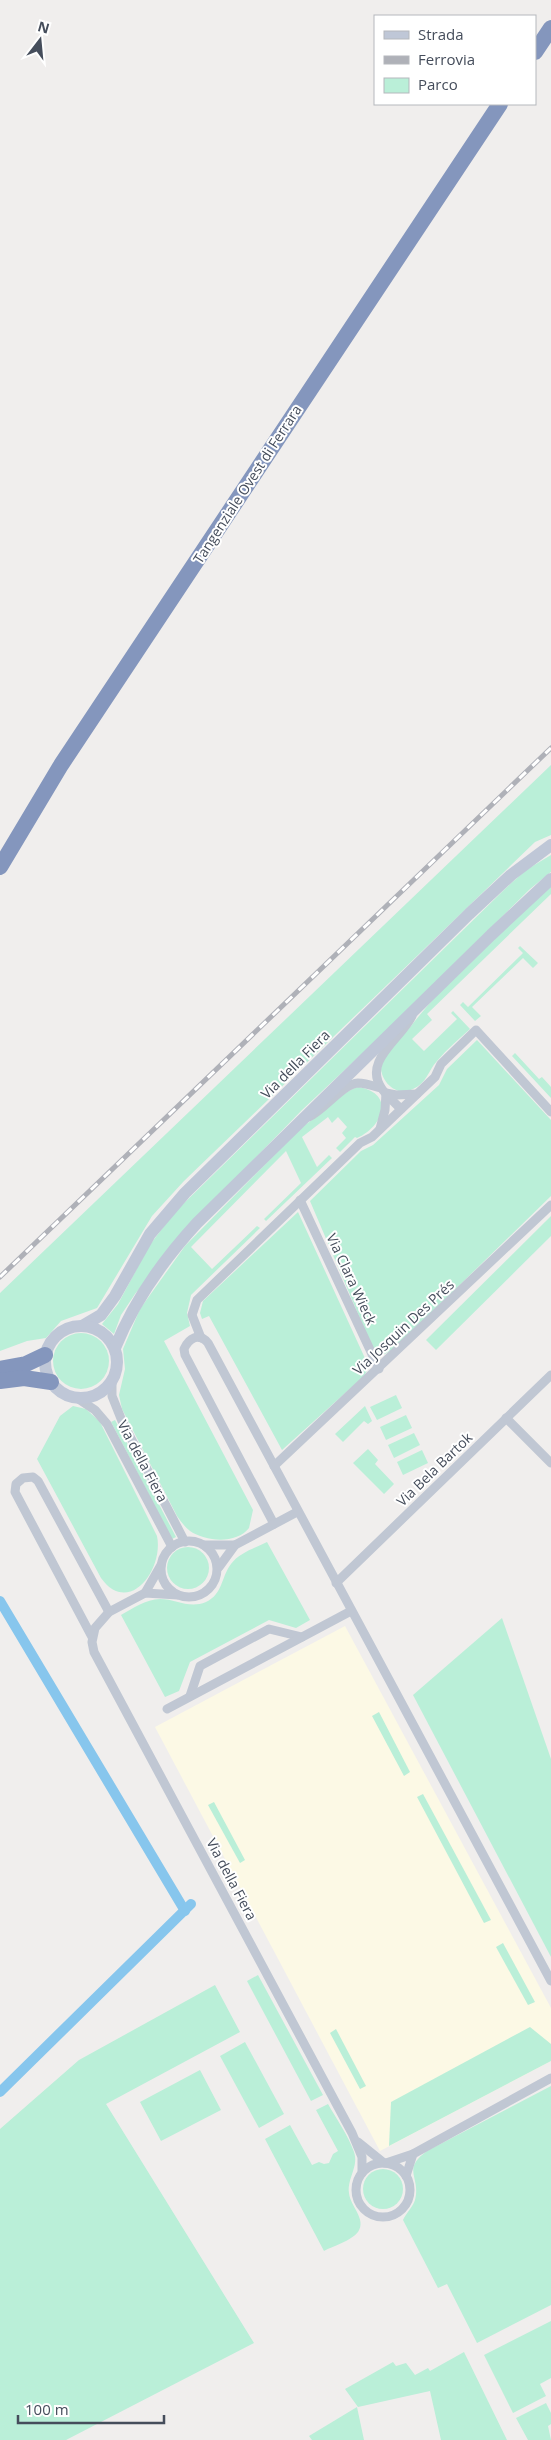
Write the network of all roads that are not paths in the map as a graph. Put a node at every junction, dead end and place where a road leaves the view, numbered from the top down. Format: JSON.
{"nodes":[{"id":1,"x":551,"y":28,"type":"edge"},
{"id":2,"x":536,"y":50,"type":"edge"},
{"id":3,"x":499,"y":105,"type":"edge"},
{"id":4,"x":551,"y":845,"type":"edge"},
{"id":5,"x":0,"y":867,"type":"edge"},
{"id":6,"x":551,"y":879,"type":"edge"},
{"id":7,"x":417,"y":1006,"type":"junction"},
{"id":8,"x":384,"y":1091,"type":"junction"},
{"id":9,"x":418,"y":1094,"type":"junction"},
{"id":10,"x":401,"y":1110,"type":"junction"},
{"id":11,"x":551,"y":1112,"type":"edge"},
{"id":12,"x":298,"y":1123,"type":"junction"},
{"id":13,"x":380,"y":1129,"type":"junction"},
{"id":14,"x":300,"y":1200,"type":"junction"},
{"id":15,"x":551,"y":1205,"type":"edge"},
{"id":16,"x":84,"y":1325,"type":"junction"},
{"id":17,"x":201,"y":1338,"type":"junction"},
{"id":18,"x":115,"y":1348,"type":"junction"},
{"id":19,"x":45,"y":1355,"type":"junction"},
{"id":20,"x":0,"y":1369,"type":"edge"},
{"id":21,"x":379,"y":1369,"type":"junction"},
{"id":22,"x":551,"y":1375,"type":"edge"},
{"id":23,"x":0,"y":1381,"type":"edge"},
{"id":24,"x":112,"y":1381,"type":"junction"},
{"id":25,"x":51,"y":1382,"type":"junction"},
{"id":26,"x":77,"y":1398,"type":"junction"},
{"id":27,"x":506,"y":1418,"type":"junction"},
{"id":28,"x":551,"y":1463,"type":"edge"},
{"id":29,"x":274,"y":1466,"type":"junction"},
{"id":30,"x":297,"y":1512,"type":"junction"},
{"id":31,"x":274,"y":1524,"type":"junction"},
{"id":32,"x":185,"y":1542,"type":"junction"},
{"id":33,"x":204,"y":1545,"type":"junction"},
{"id":34,"x":236,"y":1545,"type":"junction"},
{"id":35,"x":172,"y":1547,"type":"junction"},
{"id":36,"x":161,"y":1564,"type":"junction"},
{"id":37,"x":219,"y":1567,"type":"junction"},
{"id":38,"x":336,"y":1583,"type":"junction"},
{"id":39,"x":145,"y":1593,"type":"junction"},
{"id":40,"x":178,"y":1595,"type":"junction"},
{"id":41,"x":351,"y":1611,"type":"junction"},
{"id":42,"x":109,"y":1612,"type":"junction"},
{"id":43,"x":92,"y":1637,"type":"junction"},
{"id":44,"x":302,"y":1637,"type":"junction"},
{"id":45,"x":190,"y":1696,"type":"junction"},
{"id":46,"x":167,"y":1709,"type":"dead end"},
{"id":47,"x":551,"y":1981,"type":"edge"},
{"id":48,"x":551,"y":2078,"type":"edge"},
{"id":49,"x":352,"y":2133,"type":"junction"},
{"id":50,"x":413,"y":2154,"type":"junction"},
{"id":51,"x":385,"y":2163,"type":"junction"},
{"id":52,"x":362,"y":2173,"type":"junction"},
{"id":53,"x":406,"y":2176,"type":"junction"}],
"edges":[{"from":1,"to":2,"type":"highway"},
{"from":3,"to":5,"type":"highway","name":"Tangenziale Ovest di Ferrara"},
{"from":4,"to":16,"type":"street","name":"Via della Fiera"},
{"from":6,"to":7,"type":"street","name":"Via della Fiera"},
{"from":7,"to":8,"type":"street","name":"Via della Fiera"},
{"from":7,"to":12,"type":"street","name":"Via della Fiera"},
{"from":8,"to":9,"type":"street","name":"Via della Fiera"},
{"from":8,"to":10,"type":"street"},
{"from":8,"to":12,"type":"street","name":"Via della Fiera"},
{"from":8,"to":13,"type":"street","name":"Via della Fiera"},
{"from":9,"to":10,"type":"street"},
{"from":9,"to":11,"type":"street"},
{"from":10,"to":13,"type":"street"},
{"from":12,"to":18,"type":"street","name":"Via della Fiera"},
{"from":13,"to":14,"type":"street"},
{"from":14,"to":17,"type":"street"},
{"from":14,"to":21,"type":"street","name":"Via Clara Wieck"},
{"from":15,"to":21,"type":"street","name":"Via Josquin Des Prés"},
{"from":16,"to":18,"type":"street"},
{"from":16,"to":19,"type":"street","name":"Via della Fiera"},
{"from":17,"to":29,"type":"street"},
{"from":17,"to":31,"type":"street"},
{"from":18,"to":24,"type":"street","name":"Via della Fiera"},
{"from":19,"to":20,"type":"highway"},
{"from":19,"to":25,"type":"street"},
{"from":21,"to":29,"type":"street","name":"Via Josquin Des Prés"},
{"from":22,"to":27,"type":"street","name":"Via Bela Bartok"},
{"from":23,"to":25,"type":"highway"},
{"from":24,"to":26,"type":"street"},
{"from":24,"to":32,"type":"street","name":"Via della Fiera"},
{"from":25,"to":26,"type":"street","name":"Via della Fiera"},
{"from":26,"to":35,"type":"street","name":"Via della Fiera"},
{"from":27,"to":28,"type":"street"},
{"from":27,"to":38,"type":"street","name":"Via Bela Bartok"},
{"from":29,"to":30,"type":"street"},
{"from":30,"to":31,"type":"street"},
{"from":30,"to":38,"type":"street"},
{"from":31,"to":34,"type":"street"},
{"from":32,"to":33,"type":"street"},
{"from":32,"to":35,"type":"street"},
{"from":33,"to":34,"type":"street"},
{"from":33,"to":37,"type":"street"},
{"from":34,"to":37,"type":"street"},
{"from":35,"to":36,"type":"street"},
{"from":36,"to":39,"type":"street"},
{"from":36,"to":40,"type":"street"},
{"from":37,"to":40,"type":"street"},
{"from":38,"to":41,"type":"street"},
{"from":39,"to":40,"type":"street"},
{"from":39,"to":42,"type":"street"},
{"from":41,"to":44,"type":"street"},
{"from":41,"to":47,"type":"street"},
{"from":42,"to":43,"type":"street"},
{"from":42,"to":43,"type":"street","name":"Via della Fiera"},
{"from":43,"to":49,"type":"street","name":"Via della Fiera"},
{"from":44,"to":45,"type":"street"},
{"from":44,"to":45,"type":"street"},
{"from":45,"to":46,"type":"street"},
{"from":48,"to":50,"type":"street"},
{"from":49,"to":51,"type":"street","name":"Via della Fiera"},
{"from":49,"to":52,"type":"street","name":"Via della Fiera"},
{"from":50,"to":51,"type":"street"},
{"from":50,"to":53,"type":"street","name":"Via della Fiera"},
{"from":51,"to":52,"type":"street"},
{"from":51,"to":53,"type":"street","name":"Via della Fiera"},
{"from":52,"to":53,"type":"street","name":"Via della Fiera"}]}
